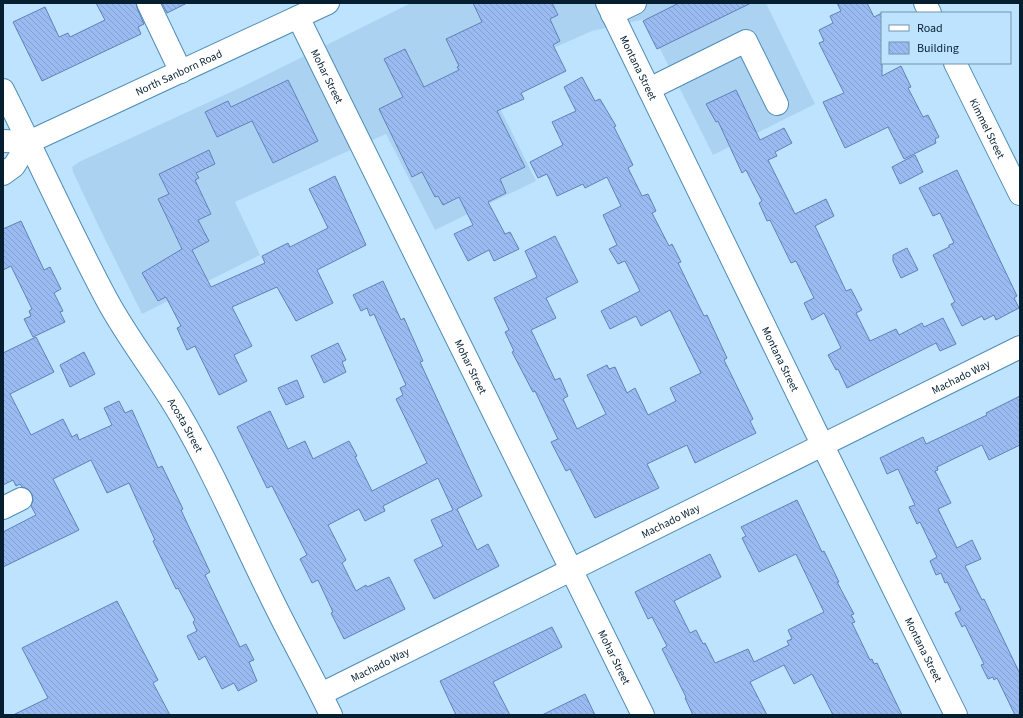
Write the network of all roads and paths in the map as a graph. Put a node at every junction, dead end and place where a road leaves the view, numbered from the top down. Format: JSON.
{"nodes":[{"id":1,"x":148,"y":3,"type":"edge"},
{"id":2,"x":635,"y":3,"type":"edge"},
{"id":3,"x":925,"y":3,"type":"edge"},
{"id":4,"x":313,"y":8,"type":"edge"},
{"id":5,"x":609,"y":9,"type":"edge"},
{"id":6,"x":930,"y":12,"type":"edge"},
{"id":7,"x":955,"y":64,"type":"edge"},
{"id":8,"x":181,"y":72,"type":"junction"},
{"id":9,"x":648,"y":89,"type":"junction"},
{"id":10,"x":3,"y":90,"type":"edge"},
{"id":11,"x":778,"y":104,"type":"dead end"},
{"id":12,"x":3,"y":141,"type":"edge"},
{"id":13,"x":29,"y":142,"type":"junction"},
{"id":14,"x":3,"y":174,"type":"edge"},
{"id":15,"x":1020,"y":194,"type":"edge"},
{"id":16,"x":1020,"y":347,"type":"edge"},
{"id":17,"x":823,"y":446,"type":"junction"},
{"id":18,"x":570,"y":569,"type":"junction"},
{"id":19,"x":320,"y":694,"type":"junction"},
{"id":20,"x":331,"y":715,"type":"edge"},
{"id":21,"x":643,"y":715,"type":"edge"},
{"id":22,"x":956,"y":715,"type":"edge"}],
"edges":[{"from":1,"to":8,"type":"street"},
{"from":2,"to":5,"type":"street"},
{"from":3,"to":6,"type":"street"},
{"from":4,"to":8,"type":"street","name":"North Sanborn Road"},
{"from":4,"to":18,"type":"street","name":"Mohar Street"},
{"from":5,"to":9,"type":"street","name":"Montana Street"},
{"from":7,"to":15,"type":"street","name":"Kimmel Street"},
{"from":8,"to":13,"type":"street","name":"North Sanborn Road"},
{"from":9,"to":11,"type":"street"},
{"from":9,"to":17,"type":"street","name":"Montana Street"},
{"from":10,"to":13,"type":"street","name":"Acosta Street"},
{"from":12,"to":13,"type":"street","name":"North Sanborn Road"},
{"from":13,"to":14,"type":"street"},
{"from":13,"to":19,"type":"street","name":"Acosta Street"},
{"from":16,"to":17,"type":"street","name":"Machado Way"},
{"from":17,"to":18,"type":"street","name":"Machado Way"},
{"from":17,"to":22,"type":"street","name":"Montana Street"},
{"from":18,"to":19,"type":"street","name":"Machado Way"},
{"from":18,"to":21,"type":"street","name":"Mohar Street"},
{"from":19,"to":20,"type":"street","name":"Acosta Street"}]}
